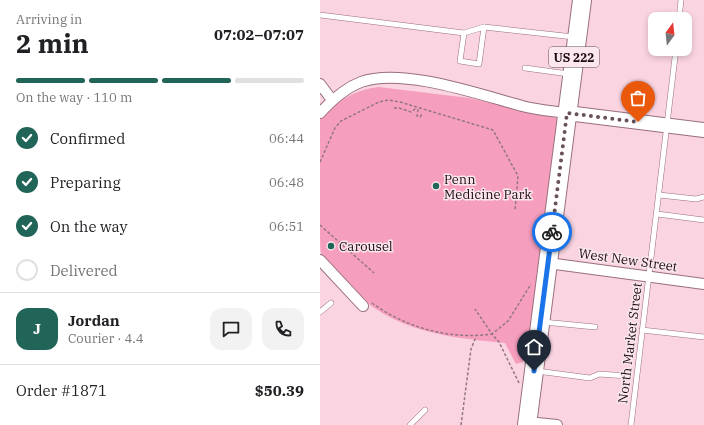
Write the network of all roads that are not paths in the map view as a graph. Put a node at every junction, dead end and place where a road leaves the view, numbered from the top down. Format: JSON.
{"nodes":[{"id":1,"x":582,"y":0,"type":"edge"},
{"id":2,"x":682,"y":0,"type":"edge"},
{"id":3,"x":680,"y":12,"type":"edge"},
{"id":4,"x":320,"y":15,"type":"edge"},
{"id":5,"x":484,"y":26,"type":"junction"},
{"id":6,"x":464,"y":33,"type":"junction"},
{"id":7,"x":577,"y":37,"type":"junction"},
{"id":8,"x":675,"y":56,"type":"edge"},
{"id":9,"x":525,"y":68,"type":"dead end"},
{"id":10,"x":572,"y":75,"type":"junction"},
{"id":11,"x":320,"y":84,"type":"edge"},
{"id":12,"x":332,"y":100,"type":"junction"},
{"id":13,"x":320,"y":113,"type":"edge"},
{"id":14,"x":567,"y":113,"type":"junction"},
{"id":15,"x":667,"y":126,"type":"junction"},
{"id":16,"x":704,"y":130,"type":"edge"},
{"id":17,"x":659,"y":195,"type":"junction"},
{"id":18,"x":704,"y":197,"type":"edge"},
{"id":19,"x":657,"y":214,"type":"junction"},
{"id":20,"x":704,"y":220,"type":"edge"},
{"id":21,"x":320,"y":260,"type":"edge"},
{"id":22,"x":548,"y":263,"type":"junction"},
{"id":23,"x":649,"y":276,"type":"junction"},
{"id":24,"x":704,"y":284,"type":"edge"},
{"id":25,"x":331,"y":303,"type":"dead end"},
{"id":26,"x":366,"y":303,"type":"road end"},
{"id":27,"x":320,"y":312,"type":"edge"},
{"id":28,"x":540,"y":321,"type":"junction"},
{"id":29,"x":595,"y":327,"type":"dead end"},
{"id":30,"x":642,"y":330,"type":"junction"},
{"id":31,"x":704,"y":337,"type":"edge"},
{"id":32,"x":534,"y":371,"type":"junction"},
{"id":33,"x":628,"y":376,"type":"dead end"},
{"id":34,"x":425,"y":410,"type":"dead end"},
{"id":35,"x":527,"y":423,"type":"edge"},
{"id":36,"x":410,"y":425,"type":"edge"},
{"id":37,"x":557,"y":425,"type":"edge"},
{"id":38,"x":631,"y":425,"type":"edge"}],
"edges":[{"from":1,"to":7,"type":"highway","number":"US 222"},
{"from":2,"to":3,"type":"lane"},
{"from":4,"to":6,"type":"lane"},
{"from":5,"to":6,"type":"lane"},
{"from":5,"to":6,"type":"lane"},
{"from":5,"to":7,"type":"lane"},
{"from":7,"to":10,"type":"highway","number":"US 222"},
{"from":8,"to":15,"type":"lane","name":"North Market Street"},
{"from":9,"to":10,"type":"lane"},
{"from":10,"to":14,"type":"highway","number":"US 222"},
{"from":11,"to":12,"type":"street"},
{"from":12,"to":13,"type":"street"},
{"from":12,"to":14,"type":"street"},
{"from":14,"to":15,"type":"main road"},
{"from":14,"to":22,"type":"highway","number":"US 222"},
{"from":15,"to":16,"type":"main road"},
{"from":15,"to":17,"type":"lane","name":"North Market Street"},
{"from":17,"to":18,"type":"lane"},
{"from":17,"to":19,"type":"lane","name":"North Market Street"},
{"from":19,"to":20,"type":"lane"},
{"from":19,"to":23,"type":"lane","name":"North Market Street"},
{"from":21,"to":26,"type":"street"},
{"from":22,"to":23,"type":"street","name":"West New Street"},
{"from":22,"to":28,"type":"highway","number":"US 222"},
{"from":23,"to":24,"type":"street","name":"West New Street"},
{"from":23,"to":30,"type":"lane","name":"North Market Street"},
{"from":25,"to":27,"type":"lane"},
{"from":28,"to":29,"type":"lane"},
{"from":28,"to":32,"type":"highway","number":"US 222"},
{"from":30,"to":31,"type":"lane"},
{"from":30,"to":38,"type":"lane","name":"North Market Street"},
{"from":32,"to":33,"type":"lane"},
{"from":32,"to":35,"type":"highway","number":"US 222"},
{"from":34,"to":36,"type":"lane"},
{"from":35,"to":37,"type":"street"}]}
